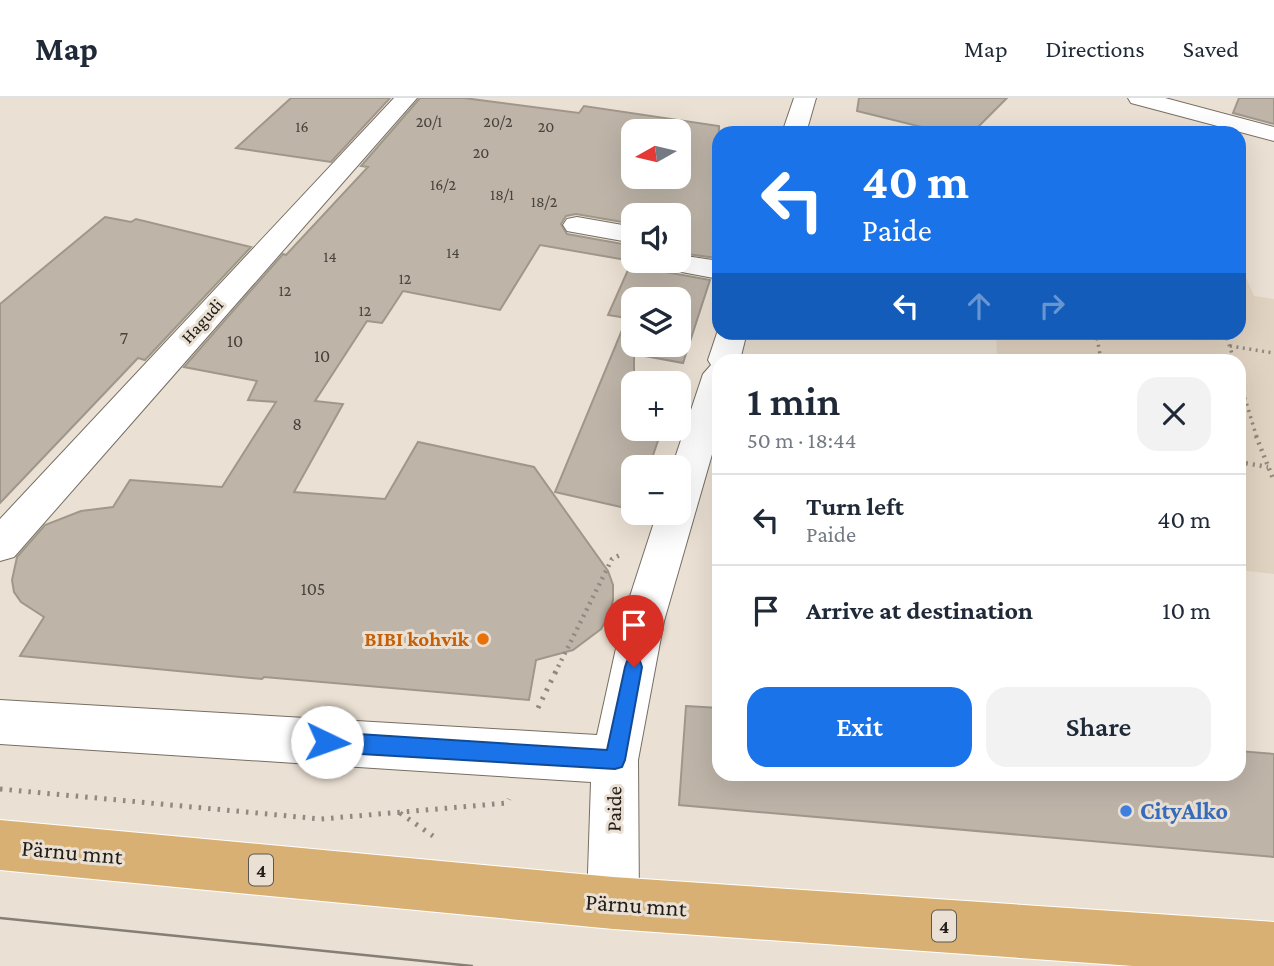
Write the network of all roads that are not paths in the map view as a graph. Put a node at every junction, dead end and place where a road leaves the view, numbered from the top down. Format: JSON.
{"nodes":[{"id":1,"x":406,"y":98,"type":"edge"},
{"id":2,"x":805,"y":98,"type":"edge"},
{"id":3,"x":1139,"y":98,"type":"edge"},
{"id":4,"x":796,"y":126,"type":"edge"},
{"id":5,"x":1244,"y":126,"type":"edge"},
{"id":6,"x":1246,"y":127,"type":"edge"},
{"id":7,"x":1274,"y":134,"type":"edge"},
{"id":8,"x":578,"y":225,"type":"dead end"},
{"id":9,"x":621,"y":233,"type":"edge"},
{"id":10,"x":691,"y":266,"type":"edge"},
{"id":11,"x":712,"y":270,"type":"edge"},
{"id":12,"x":712,"y":397,"type":"edge"},
{"id":13,"x":691,"y":465,"type":"edge"},
{"id":14,"x":673,"y":525,"type":"edge"},
{"id":15,"x":0,"y":545,"type":"edge"},
{"id":16,"x":0,"y":722,"type":"edge"},
{"id":17,"x":615,"y":760,"type":"junction"},
{"id":18,"x":0,"y":845,"type":"edge"},
{"id":19,"x":613,"y":903,"type":"junction"},
{"id":20,"x":1274,"y":950,"type":"edge"}],
"edges":[{"from":1,"to":15,"type":"street","name":"Hagudi"},
{"from":2,"to":4,"type":"street"},
{"from":3,"to":5,"type":"street"},
{"from":6,"to":7,"type":"street"},
{"from":8,"to":9,"type":"street"},
{"from":10,"to":11,"type":"street"},
{"from":12,"to":13,"type":"street","name":"Paide"},
{"from":14,"to":17,"type":"street","name":"Paide"},
{"from":16,"to":17,"type":"street"},
{"from":17,"to":19,"type":"street","name":"Paide"},
{"from":18,"to":19,"type":"main road","name":"Pärnu mnt","number":"4"},
{"from":19,"to":20,"type":"main road","name":"Pärnu mnt","number":"4"}]}
